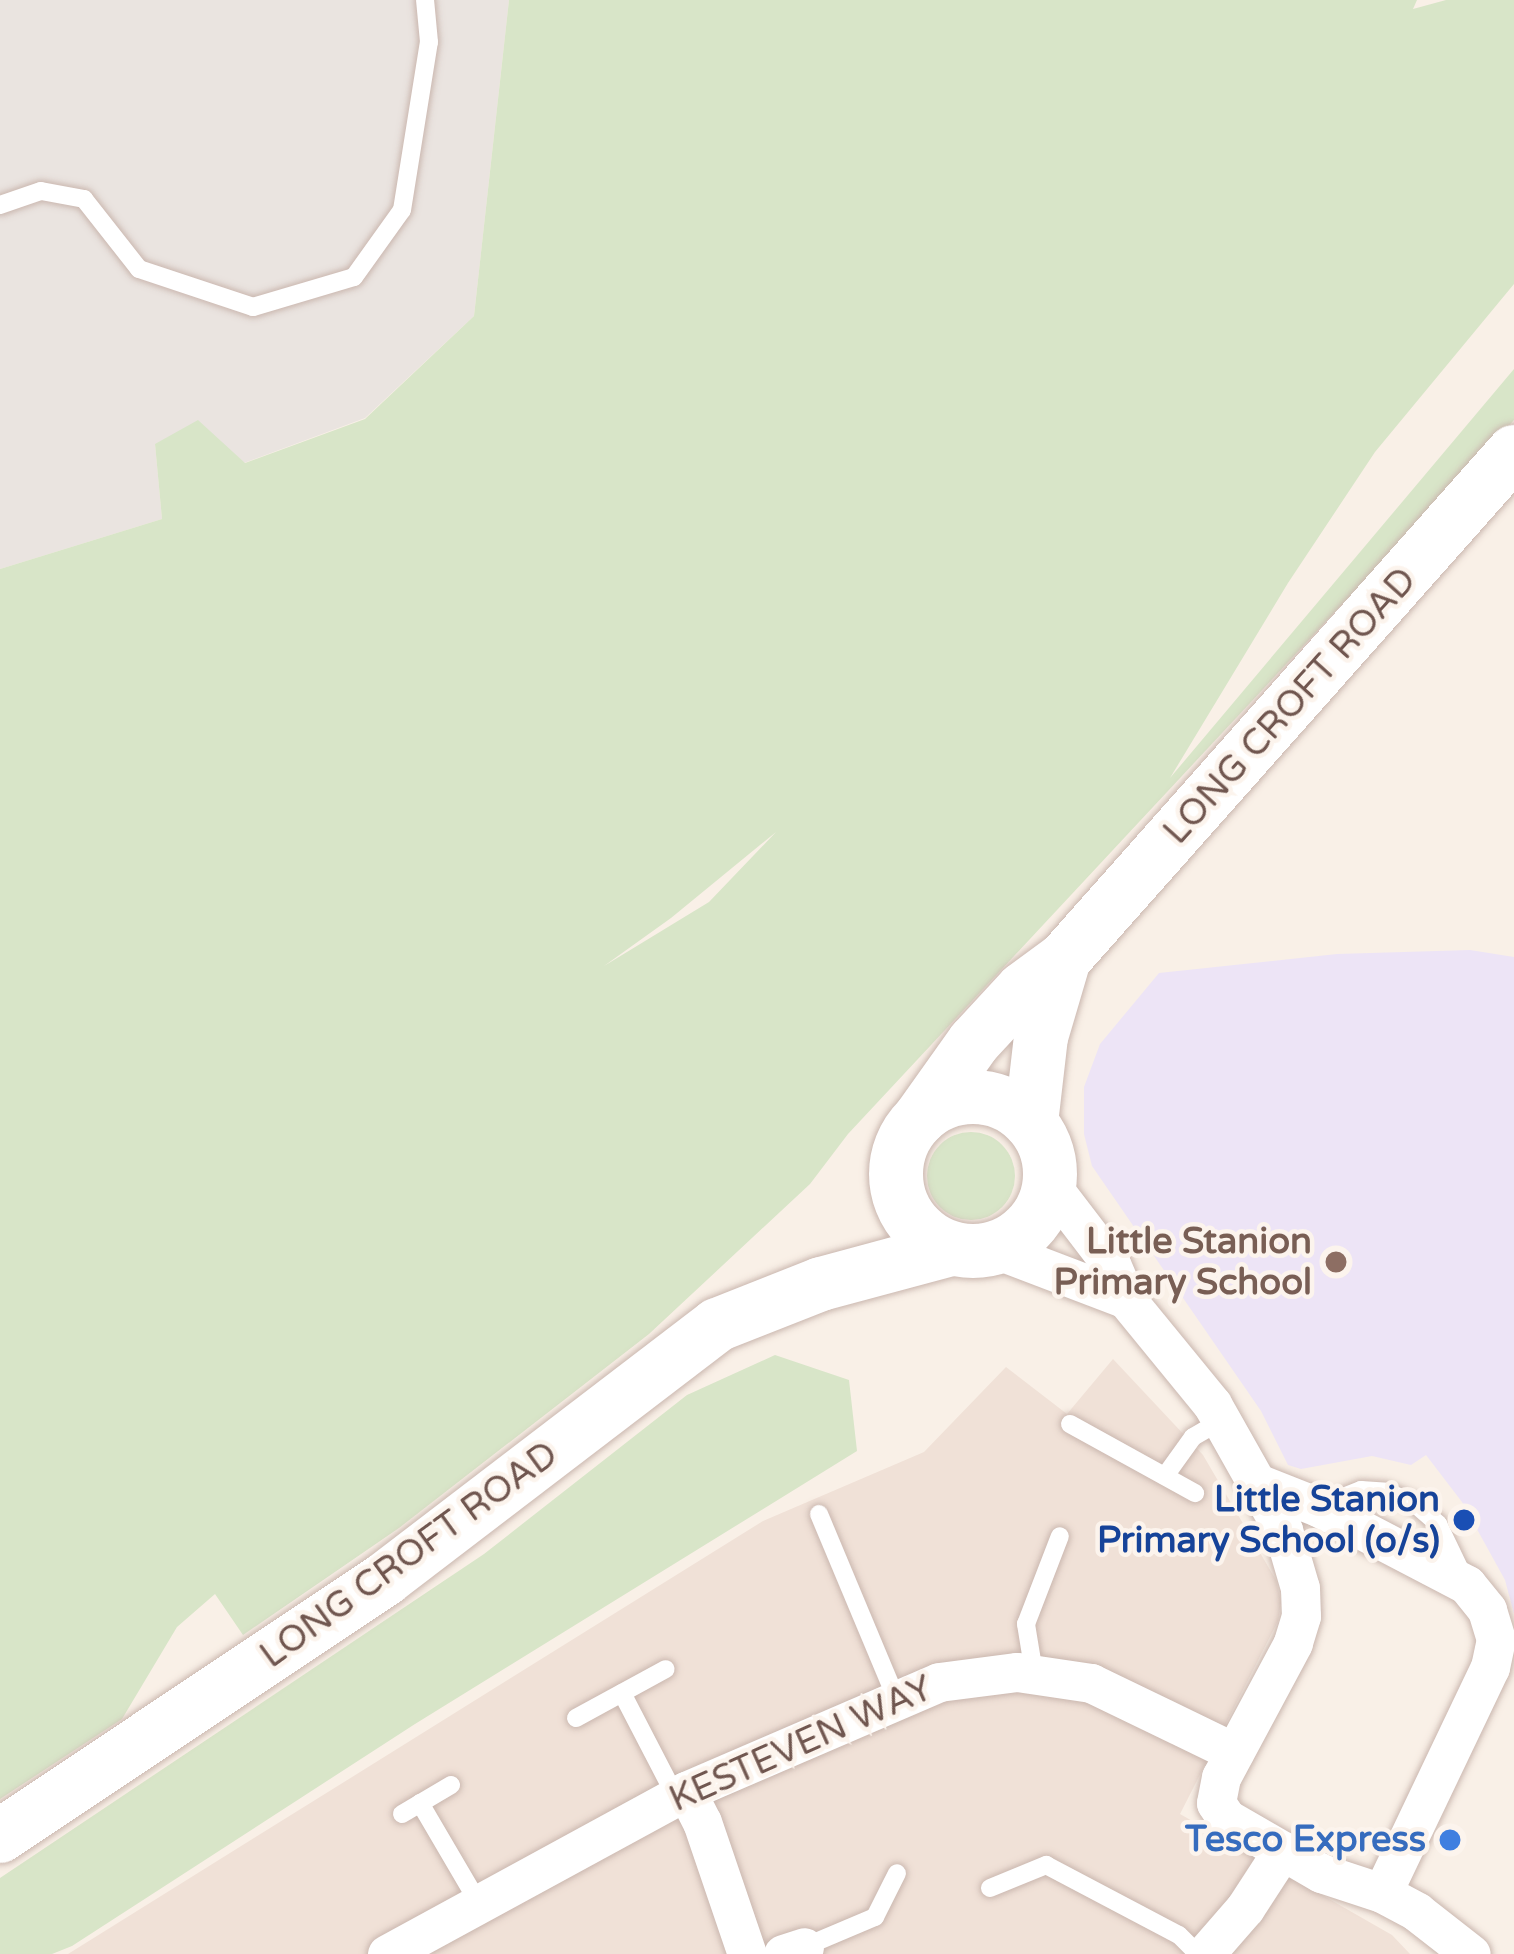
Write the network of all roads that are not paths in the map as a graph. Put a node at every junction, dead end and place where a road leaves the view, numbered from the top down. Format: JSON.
{"nodes":[{"id":1,"x":425,"y":0,"type":"edge"},
{"id":2,"x":0,"y":205,"type":"edge"},
{"id":3,"x":1514,"y":452,"type":"edge"},
{"id":4,"x":1064,"y":959,"type":"junction"},
{"id":5,"x":920,"y":1118,"type":"junction"},
{"id":6,"x":1031,"y":1123,"type":"junction"},
{"id":7,"x":1049,"y":1183,"type":"junction"},
{"id":8,"x":896,"y":1185,"type":"junction"},
{"id":9,"x":973,"y":1249,"type":"junction"},
{"id":10,"x":820,"y":1284,"type":"junction"},
{"id":11,"x":1126,"y":1299,"type":"junction"},
{"id":12,"x":1221,"y":1421,"type":"junction"},
{"id":13,"x":1070,"y":1424,"type":"dead end"},
{"id":14,"x":1165,"y":1476,"type":"junction"},
{"id":15,"x":1257,"y":1483,"type":"junction"},
{"id":16,"x":1195,"y":1492,"type":"dead end"},
{"id":17,"x":819,"y":1514,"type":"dead end"},
{"id":18,"x":1060,"y":1536,"type":"dead end"},
{"id":19,"x":1505,"y":1642,"type":"edge"},
{"id":20,"x":666,"y":1669,"type":"dead end"},
{"id":21,"x":1034,"y":1673,"type":"junction"},
{"id":22,"x":622,"y":1693,"type":"junction"},
{"id":23,"x":896,"y":1698,"type":"junction"},
{"id":24,"x":576,"y":1718,"type":"dead end"},
{"id":25,"x":1234,"y":1752,"type":"junction"},
{"id":26,"x":451,"y":1785,"type":"dead end"},
{"id":27,"x":681,"y":1794,"type":"junction"},
{"id":28,"x":420,"y":1803,"type":"junction"},
{"id":29,"x":402,"y":1814,"type":"dead end"},
{"id":30,"x":0,"y":1836,"type":"edge"},
{"id":31,"x":1282,"y":1851,"type":"junction"},
{"id":32,"x":897,"y":1873,"type":"dead end"},
{"id":33,"x":989,"y":1888,"type":"dead end"},
{"id":34,"x":1382,"y":1893,"type":"junction"},
{"id":35,"x":478,"y":1902,"type":"junction"},
{"id":36,"x":794,"y":1950,"type":"edge"},
{"id":37,"x":387,"y":1954,"type":"edge"},
{"id":38,"x":747,"y":1954,"type":"edge"},
{"id":39,"x":1201,"y":1954,"type":"edge"},
{"id":40,"x":1471,"y":1954,"type":"edge"}],
"edges":[{"from":1,"to":2,"type":"lane"},
{"from":3,"to":4,"type":"street","name":"LONG CROFT ROAD"},
{"from":4,"to":5,"type":"street","name":"LONG CROFT ROAD"},
{"from":4,"to":6,"type":"street","name":"LONG CROFT ROAD"},
{"from":5,"to":6,"type":"street"},
{"from":5,"to":8,"type":"street"},
{"from":6,"to":7,"type":"street"},
{"from":7,"to":9,"type":"street"},
{"from":7,"to":11,"type":"street"},
{"from":8,"to":9,"type":"street"},
{"from":8,"to":10,"type":"street","name":"LONG CROFT ROAD"},
{"from":9,"to":10,"type":"street","name":"LONG CROFT ROAD"},
{"from":9,"to":11,"type":"street"},
{"from":10,"to":30,"type":"street","name":"LONG CROFT ROAD"},
{"from":11,"to":12,"type":"street"},
{"from":12,"to":14,"type":"lane"},
{"from":12,"to":15,"type":"street"},
{"from":13,"to":14,"type":"lane"},
{"from":14,"to":16,"type":"lane"},
{"from":15,"to":19,"type":"street"},
{"from":15,"to":25,"type":"street"},
{"from":17,"to":23,"type":"lane"},
{"from":18,"to":21,"type":"lane"},
{"from":19,"to":34,"type":"street"},
{"from":20,"to":22,"type":"lane"},
{"from":21,"to":23,"type":"street","name":"KESTEVEN WAY"},
{"from":21,"to":25,"type":"street","name":"KESTEVEN WAY"},
{"from":22,"to":24,"type":"lane"},
{"from":22,"to":27,"type":"lane"},
{"from":23,"to":27,"type":"street","name":"KESTEVEN WAY"},
{"from":25,"to":31,"type":"street"},
{"from":26,"to":28,"type":"lane"},
{"from":27,"to":35,"type":"street","name":"KESTEVEN WAY"},
{"from":27,"to":38,"type":"street"},
{"from":28,"to":29,"type":"lane"},
{"from":28,"to":35,"type":"lane"},
{"from":31,"to":34,"type":"street"},
{"from":31,"to":39,"type":"street"},
{"from":32,"to":36,"type":"lane"},
{"from":33,"to":39,"type":"lane"},
{"from":34,"to":40,"type":"street"},
{"from":35,"to":37,"type":"street","name":"KESTEVEN WAY"}]}
